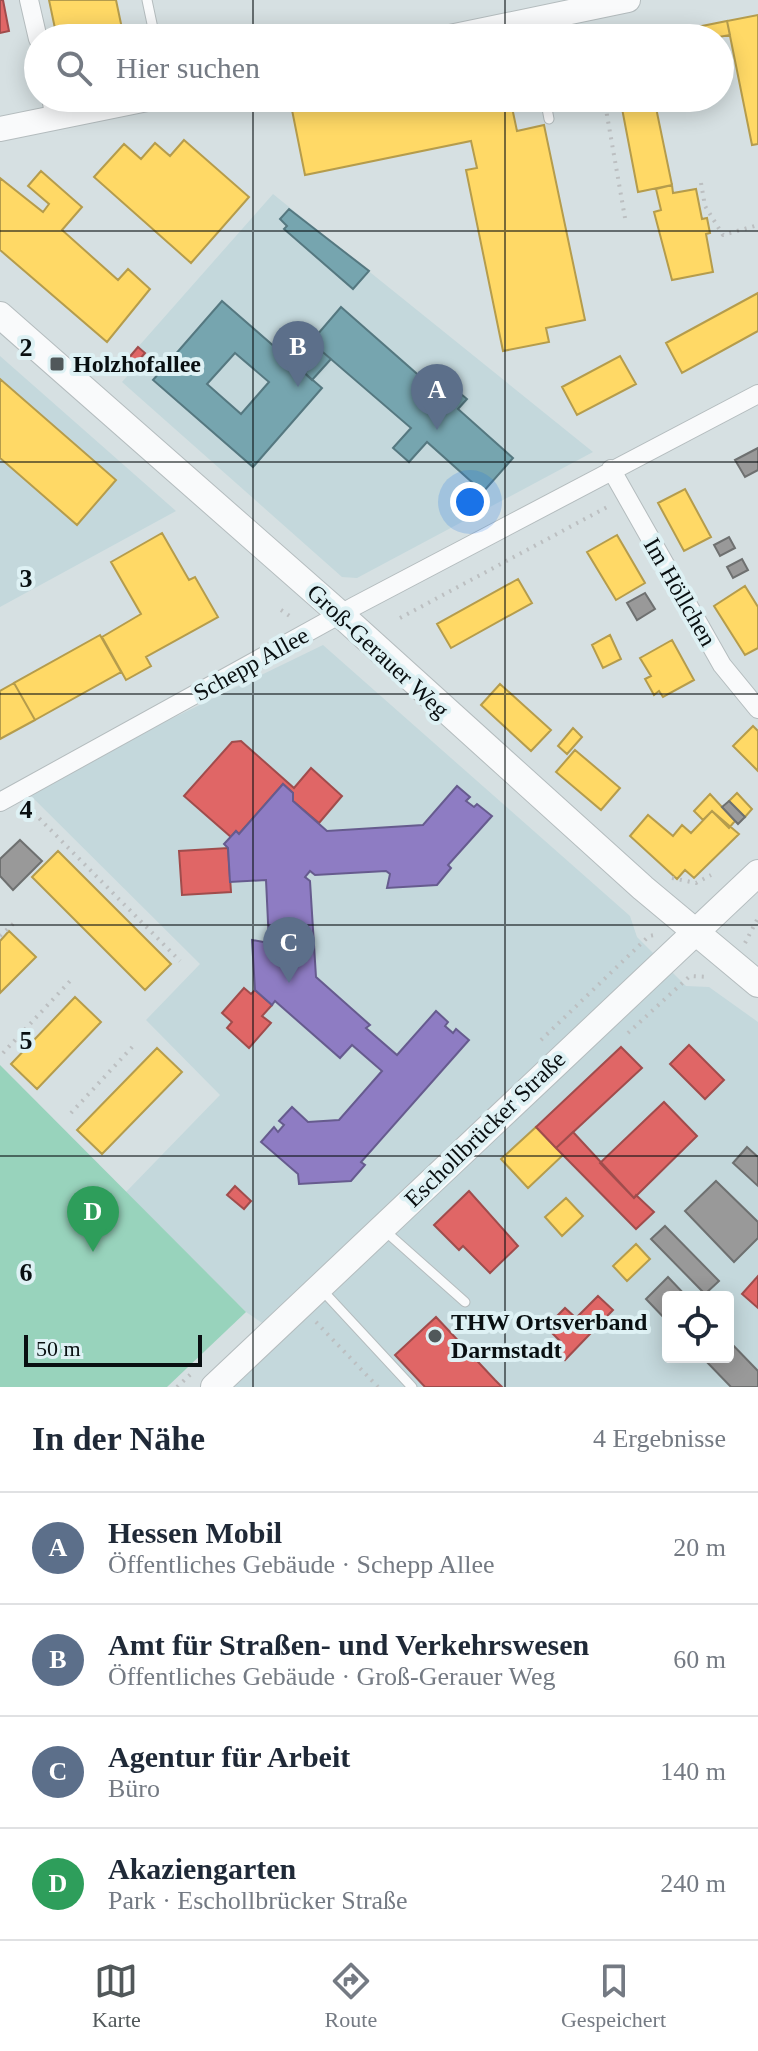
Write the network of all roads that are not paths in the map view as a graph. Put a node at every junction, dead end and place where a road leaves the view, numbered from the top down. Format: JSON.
{"nodes":[{"id":1,"x":29,"y":0,"type":"edge"},
{"id":2,"x":147,"y":0,"type":"edge"},
{"id":3,"x":628,"y":0,"type":"edge"},
{"id":4,"x":560,"y":7,"type":"edge"},
{"id":5,"x":35,"y":24,"type":"edge"},
{"id":6,"x":152,"y":24,"type":"edge"},
{"id":7,"x":538,"y":24,"type":"edge"},
{"id":8,"x":43,"y":112,"type":"edge"},
{"id":9,"x":548,"y":112,"type":"edge"},
{"id":10,"x":549,"y":119,"type":"dead end"},
{"id":11,"x":0,"y":129,"type":"edge"},
{"id":12,"x":0,"y":315,"type":"edge"},
{"id":13,"x":758,"y":394,"type":"edge"},
{"id":14,"x":611,"y":469,"type":"junction"},
{"id":15,"x":340,"y":614,"type":"junction"},
{"id":16,"x":758,"y":709,"type":"edge"},
{"id":17,"x":8,"y":798,"type":"edge"},
{"id":18,"x":758,"y":873,"type":"edge"},
{"id":19,"x":694,"y":932,"type":"junction"},
{"id":20,"x":758,"y":984,"type":"edge"},
{"id":21,"x":383,"y":1229,"type":"junction"},
{"id":22,"x":320,"y":1288,"type":"junction"},
{"id":23,"x":465,"y":1302,"type":"dead end"},
{"id":24,"x":214,"y":1387,"type":"edge"},
{"id":25,"x":412,"y":1387,"type":"edge"}],
"edges":[{"from":1,"to":5,"type":"street"},
{"from":2,"to":6,"type":"lane"},
{"from":3,"to":4,"type":"street"},
{"from":4,"to":7,"type":"street"},
{"from":8,"to":11,"type":"street"},
{"from":9,"to":10,"type":"lane"},
{"from":12,"to":15,"type":"main road","name":"Groß-Gerauer Weg"},
{"from":13,"to":14,"type":"street","name":"Schepp Allee"},
{"from":14,"to":15,"type":"street","name":"Schepp Allee"},
{"from":14,"to":16,"type":"street","name":"Im Höllchen"},
{"from":15,"to":17,"type":"street","name":"Schepp Allee"},
{"from":15,"to":19,"type":"main road","name":"Groß-Gerauer Weg"},
{"from":18,"to":19,"type":"main road","name":"Eschollbrücker Straße"},
{"from":19,"to":20,"type":"main road","name":"Groß-Gerauer Weg"},
{"from":19,"to":21,"type":"main road","name":"Eschollbrücker Straße"},
{"from":21,"to":22,"type":"main road","name":"Eschollbrücker Straße"},
{"from":21,"to":23,"type":"lane"},
{"from":22,"to":24,"type":"main road","name":"Eschollbrücker Straße"},
{"from":22,"to":25,"type":"lane"}]}
